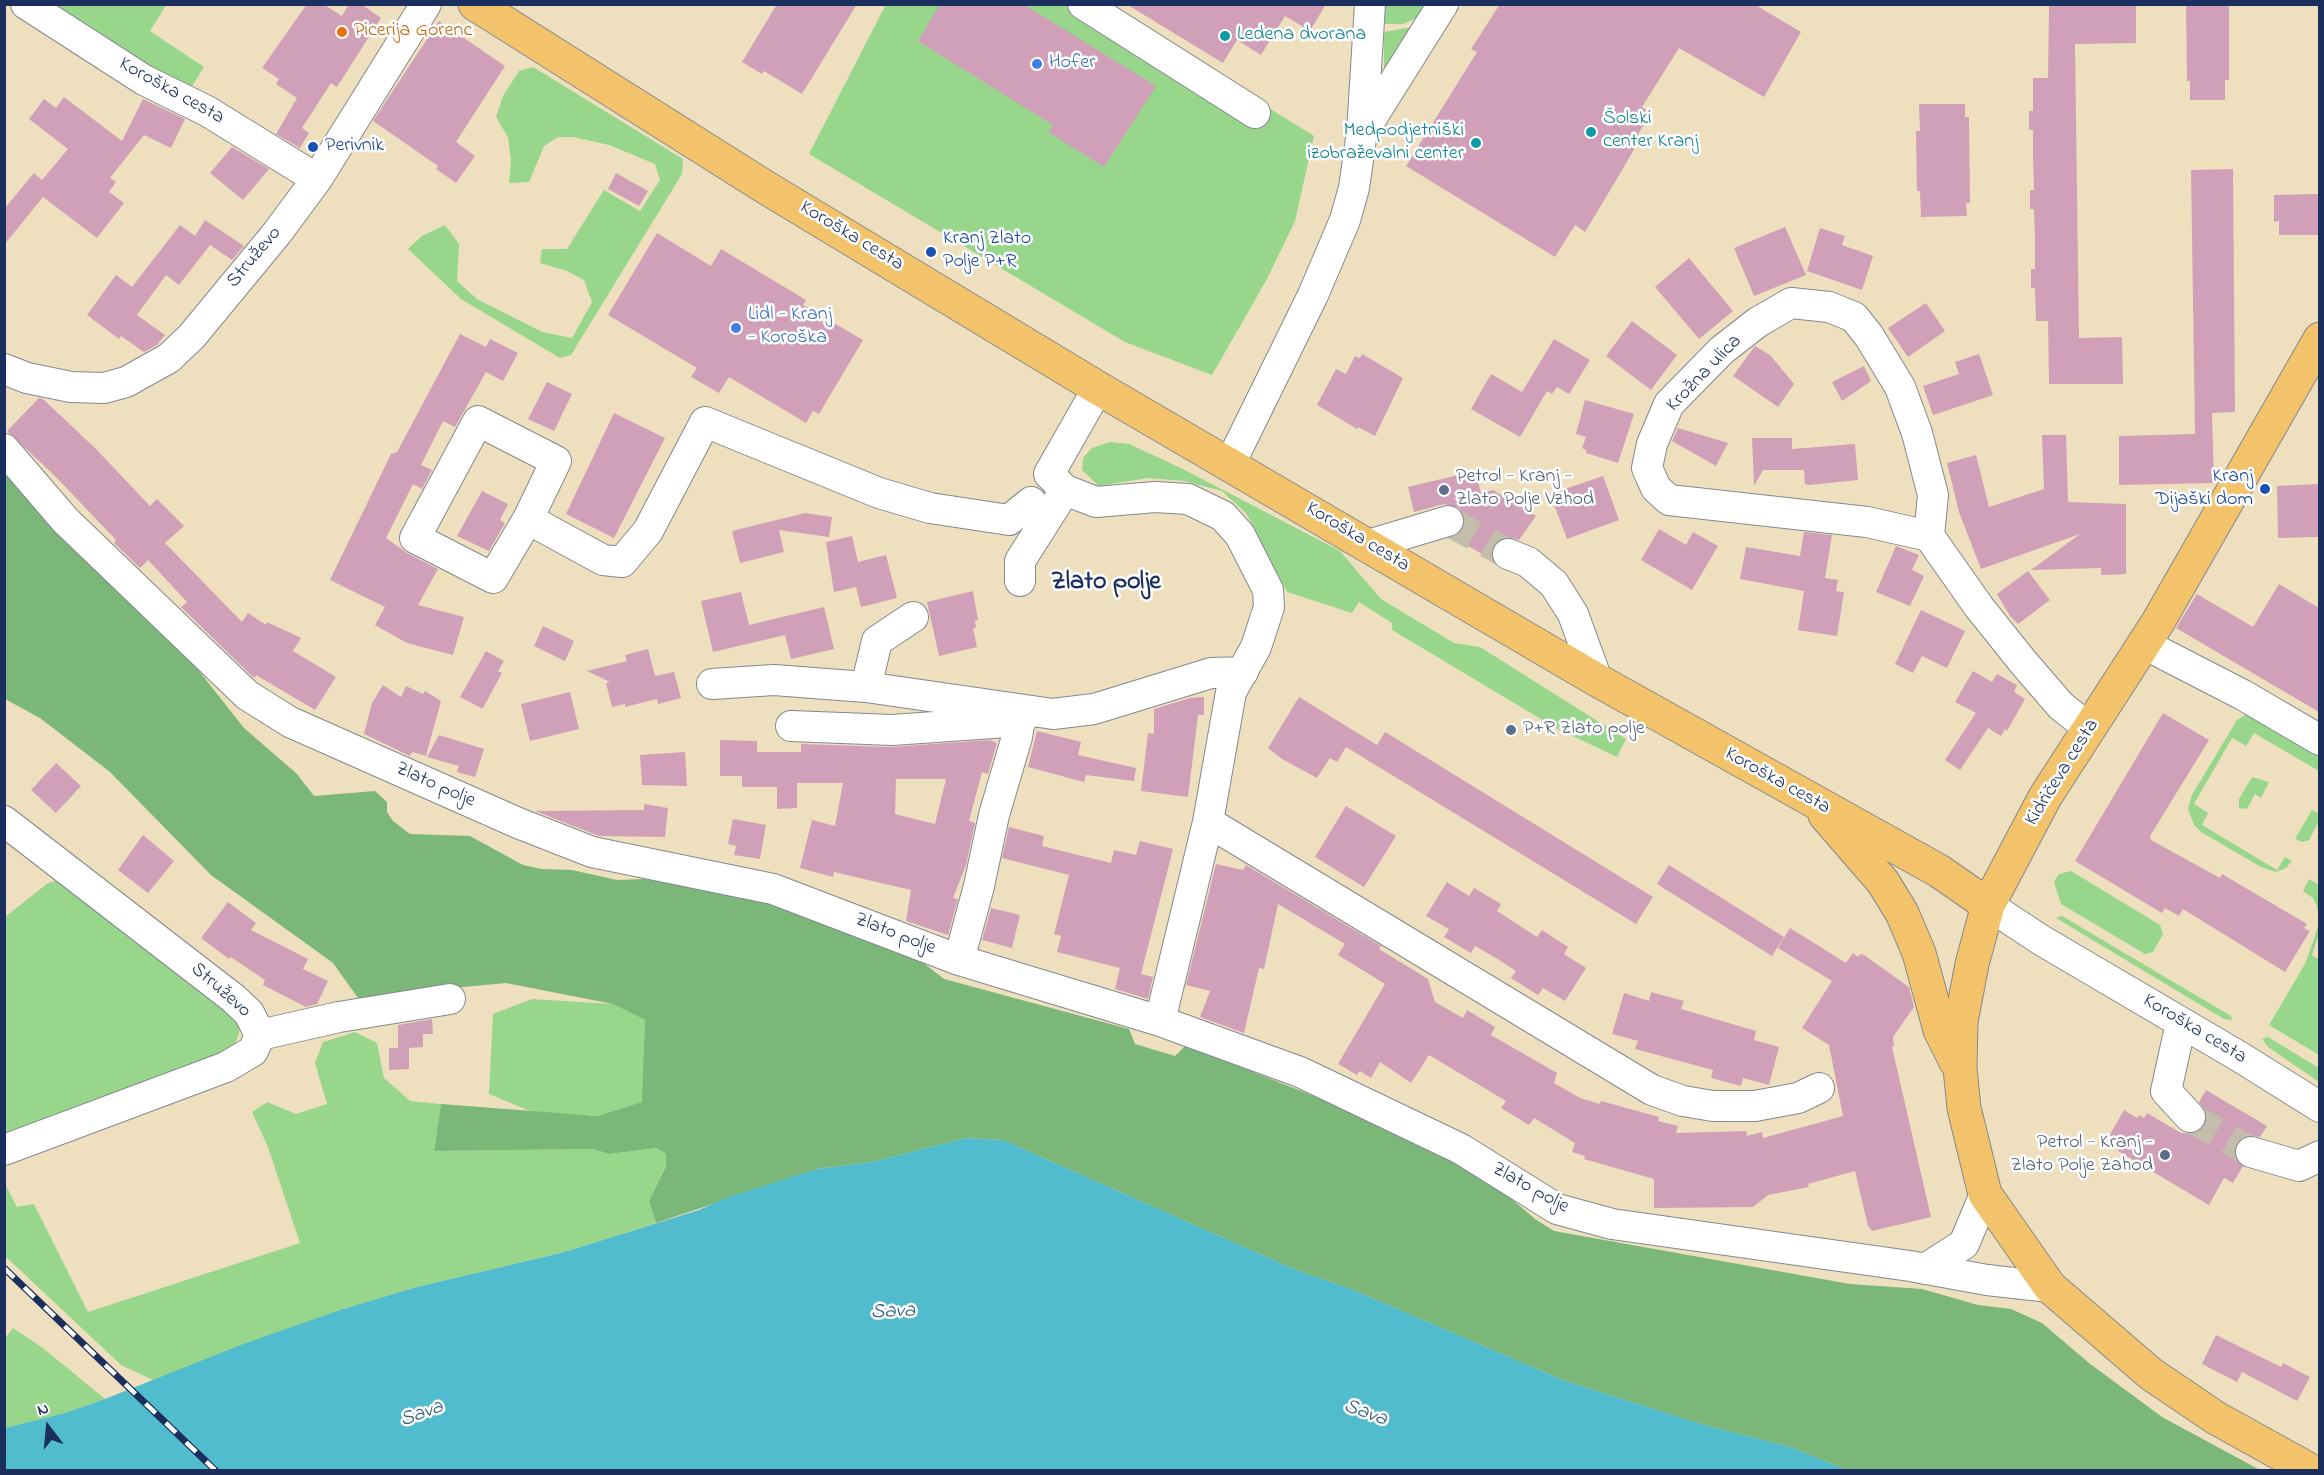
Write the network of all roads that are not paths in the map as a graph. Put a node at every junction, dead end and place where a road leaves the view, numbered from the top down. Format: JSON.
{"nodes":[{"id":1,"x":26,"y":4,"type":"edge"},
{"id":2,"x":426,"y":4,"type":"edge"},
{"id":3,"x":475,"y":4,"type":"edge"},
{"id":4,"x":1083,"y":4,"type":"edge"},
{"id":5,"x":1370,"y":4,"type":"edge"},
{"id":6,"x":1443,"y":4,"type":"edge"},
{"id":7,"x":1255,"y":113,"type":"dead end"},
{"id":8,"x":1362,"y":132,"type":"junction"},
{"id":9,"x":317,"y":179,"type":"junction"},
{"id":10,"x":2319,"y":339,"type":"edge"},
{"id":11,"x":4,"y":369,"type":"edge"},
{"id":12,"x":1098,"y":388,"type":"junction"},
{"id":13,"x":4,"y":448,"type":"edge"},
{"id":14,"x":1229,"y":466,"type":"junction"},
{"id":15,"x":1065,"y":490,"type":"junction"},
{"id":16,"x":1031,"y":502,"type":"dead end"},
{"id":17,"x":528,"y":519,"type":"junction"},
{"id":18,"x":1448,"y":521,"type":"dead end"},
{"id":19,"x":1929,"y":536,"type":"junction"},
{"id":20,"x":1368,"y":545,"type":"junction"},
{"id":21,"x":1509,"y":554,"type":"tunnel mouth"},
{"id":22,"x":1020,"y":581,"type":"dead end"},
{"id":23,"x":913,"y":616,"type":"dead end"},
{"id":24,"x":2144,"y":644,"type":"junction"},
{"id":25,"x":1243,"y":672,"type":"junction"},
{"id":26,"x":1597,"y":680,"type":"junction"},
{"id":27,"x":712,"y":684,"type":"dead end"},
{"id":28,"x":866,"y":687,"type":"junction"},
{"id":29,"x":1021,"y":716,"type":"junction"},
{"id":30,"x":791,"y":726,"type":"dead end"},
{"id":31,"x":2090,"y":729,"type":"junction"},
{"id":32,"x":2319,"y":740,"type":"edge"},
{"id":33,"x":1817,"y":804,"type":"junction"},
{"id":34,"x":4,"y":821,"type":"edge"},
{"id":35,"x":1208,"y":822,"type":"junction"},
{"id":36,"x":1988,"y":905,"type":"junction"},
{"id":37,"x":959,"y":960,"type":"junction"},
{"id":38,"x":450,"y":999,"type":"dead end"},
{"id":39,"x":1160,"y":1021,"type":"junction"},
{"id":40,"x":2181,"y":1023,"type":"junction"},
{"id":41,"x":260,"y":1035,"type":"junction"},
{"id":42,"x":1960,"y":1068,"type":"junction"},
{"id":43,"x":1819,"y":1088,"type":"dead end"},
{"id":44,"x":2319,"y":1107,"type":"edge"},
{"id":45,"x":2190,"y":1117,"type":"tunnel mouth"},
{"id":46,"x":4,"y":1150,"type":"edge"},
{"id":47,"x":2251,"y":1152,"type":"tunnel mouth"},
{"id":48,"x":2319,"y":1156,"type":"edge"},
{"id":49,"x":1985,"y":1194,"type":"junction"},
{"id":50,"x":1925,"y":1269,"type":"junction"},
{"id":51,"x":2050,"y":1287,"type":"junction"},
{"id":52,"x":2310,"y":1470,"type":"edge"}],
"edges":[{"from":1,"to":9,"type":"street","name":"Koroška cesta"},
{"from":2,"to":9,"type":"street","name":"Struževo"},
{"from":3,"to":12,"type":"main road","name":"Koroška cesta"},
{"from":4,"to":7,"type":"street"},
{"from":5,"to":8,"type":"street"},
{"from":6,"to":8,"type":"street"},
{"from":8,"to":14,"type":"street"},
{"from":9,"to":11,"type":"street","name":"Struževo"},
{"from":10,"to":24,"type":"main road","name":"Kidričeva cesta"},
{"from":12,"to":14,"type":"main road","name":"Koroška cesta"},
{"from":12,"to":15,"type":"street"},
{"from":13,"to":37,"type":"street","name":"Zlato polje"},
{"from":14,"to":20,"type":"main road","name":"Koroška cesta"},
{"from":15,"to":22,"type":"street"},
{"from":15,"to":25,"type":"street"},
{"from":16,"to":17,"type":"street"},
{"from":17,"to":17,"type":"street"},
{"from":18,"to":20,"type":"street"},
{"from":19,"to":19,"type":"street","name":"Krožna ulica"},
{"from":19,"to":31,"type":"street"},
{"from":20,"to":26,"type":"main road","name":"Koroška cesta"},
{"from":21,"to":26,"type":"street"},
{"from":23,"to":28,"type":"street"},
{"from":24,"to":31,"type":"main road","name":"Kidričeva cesta"},
{"from":24,"to":32,"type":"street"},
{"from":25,"to":29,"type":"street"},
{"from":25,"to":35,"type":"street"},
{"from":26,"to":33,"type":"main road","name":"Koroška cesta"},
{"from":27,"to":28,"type":"street"},
{"from":28,"to":29,"type":"street"},
{"from":29,"to":30,"type":"street"},
{"from":29,"to":37,"type":"street","name":"Zlato polje"},
{"from":31,"to":36,"type":"main road","name":"Kidričeva cesta"},
{"from":33,"to":36,"type":"main road","name":"Koroška cesta"},
{"from":33,"to":42,"type":"main road"},
{"from":34,"to":41,"type":"street","name":"Struževo"},
{"from":35,"to":39,"type":"street"},
{"from":35,"to":43,"type":"street"},
{"from":36,"to":40,"type":"street","name":"Koroška cesta"},
{"from":36,"to":42,"type":"main road","name":"Kidričeva cesta"},
{"from":37,"to":39,"type":"street","name":"Zlato polje"},
{"from":38,"to":41,"type":"street"},
{"from":39,"to":50,"type":"street","name":"Zlato polje"},
{"from":40,"to":44,"type":"street","name":"Koroška cesta"},
{"from":40,"to":45,"type":"street"},
{"from":41,"to":46,"type":"street","name":"Struževo"},
{"from":42,"to":49,"type":"main road","name":"Kidričeva cesta"},
{"from":47,"to":48,"type":"street"},
{"from":49,"to":50,"type":"street"},
{"from":49,"to":51,"type":"main road"},
{"from":50,"to":51,"type":"street","name":"Zlato polje"},
{"from":51,"to":52,"type":"main road"}]}
